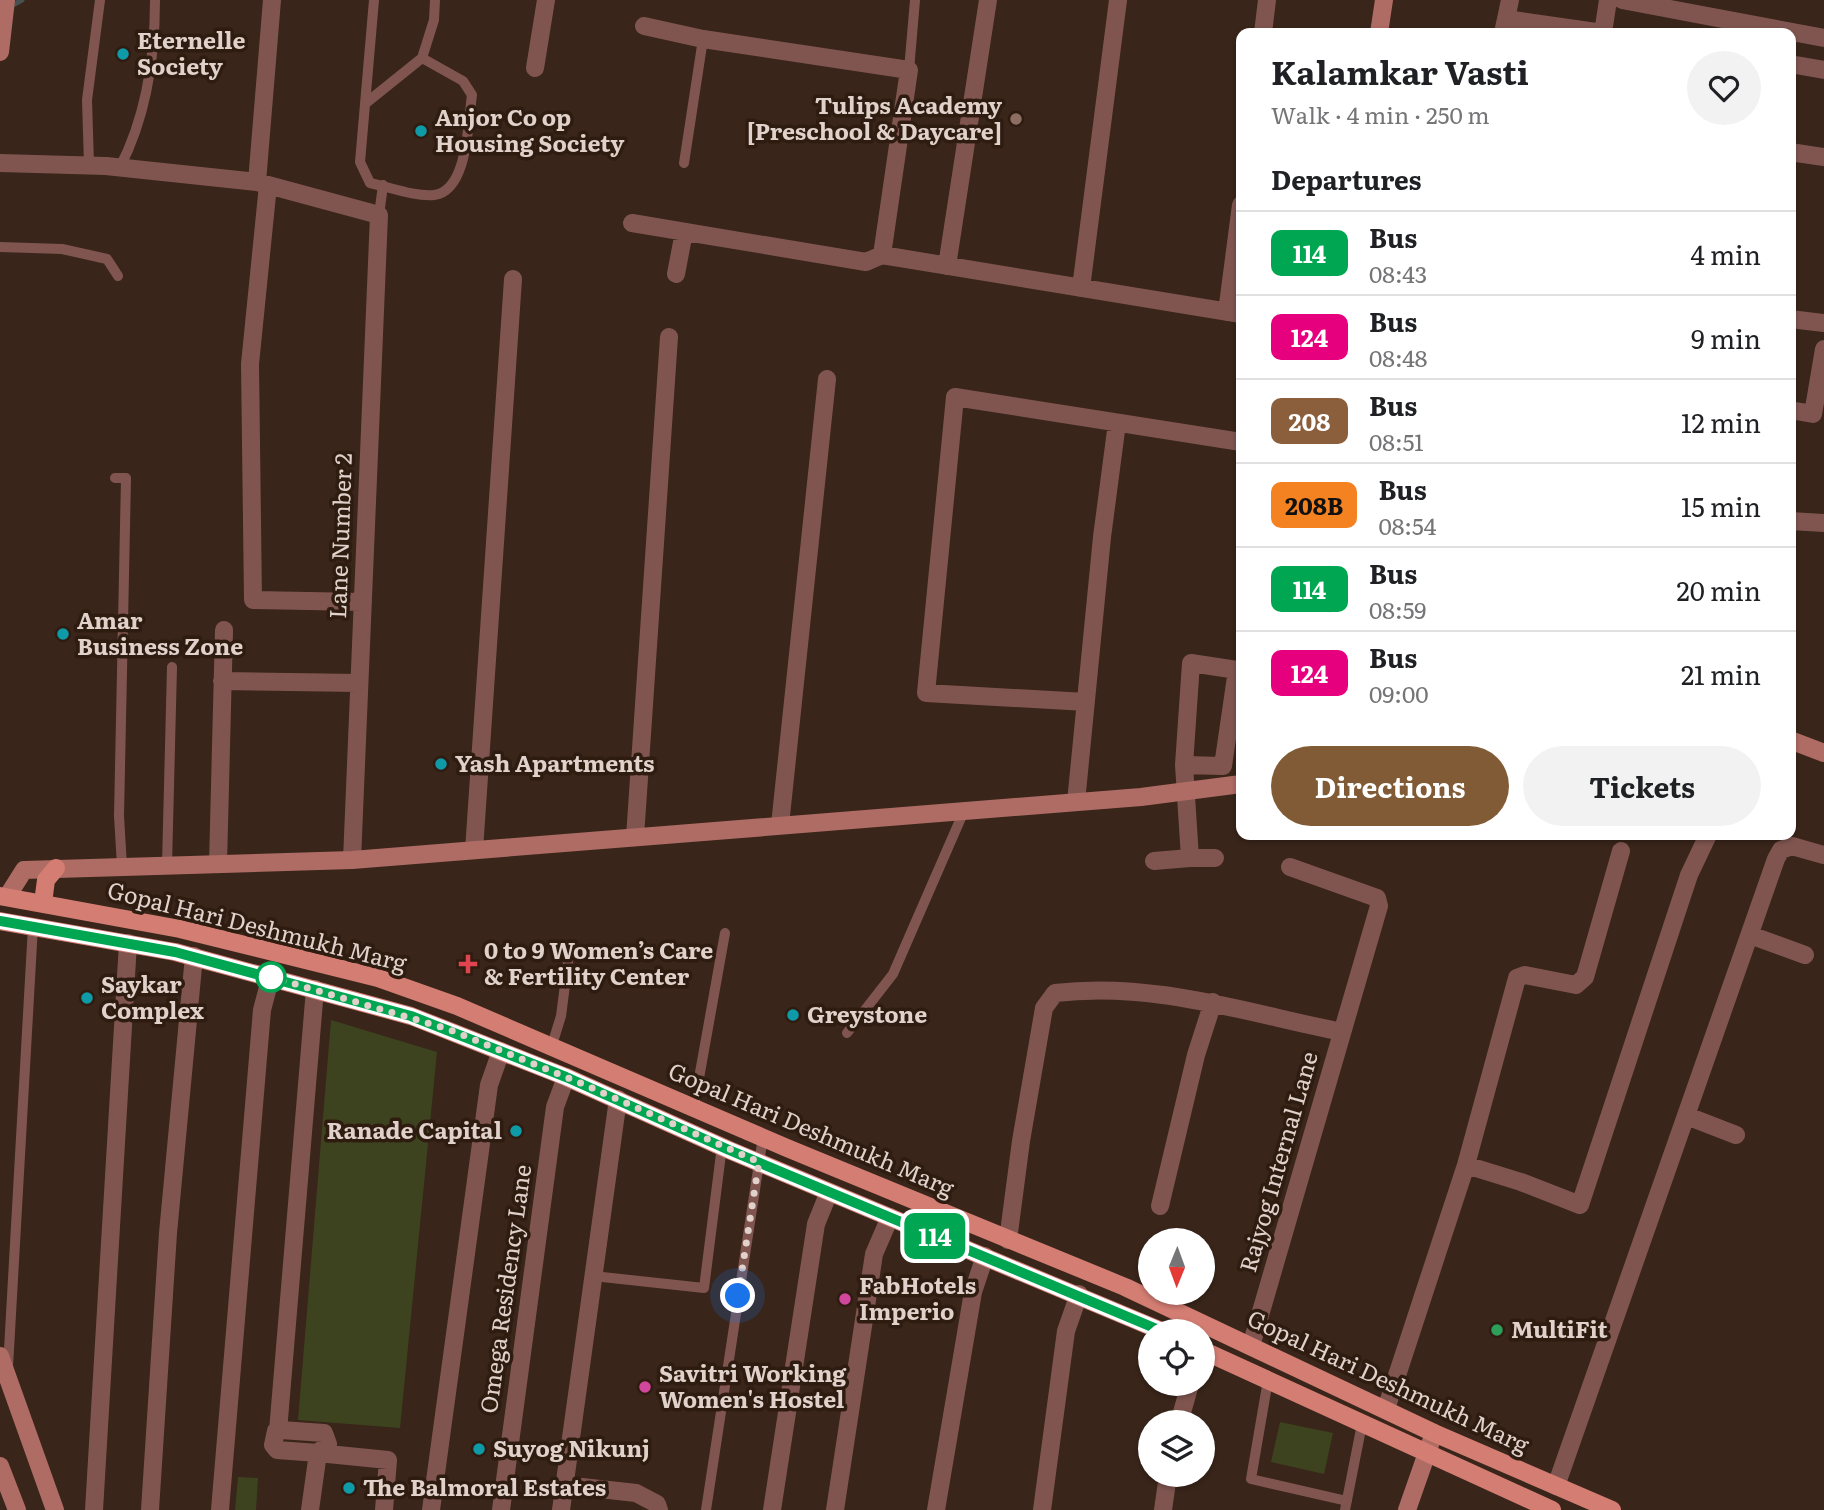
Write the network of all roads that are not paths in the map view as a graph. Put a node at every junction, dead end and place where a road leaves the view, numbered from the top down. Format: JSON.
{"nodes":[{"id":1,"x":6,"y":0,"type":"edge"},
{"id":2,"x":100,"y":0,"type":"edge"},
{"id":3,"x":155,"y":0,"type":"edge"},
{"id":4,"x":272,"y":0,"type":"edge"},
{"id":5,"x":374,"y":0,"type":"edge"},
{"id":6,"x":435,"y":0,"type":"edge"},
{"id":7,"x":546,"y":0,"type":"edge"},
{"id":8,"x":915,"y":0,"type":"edge"},
{"id":9,"x":988,"y":0,"type":"edge"},
{"id":10,"x":1118,"y":0,"type":"edge"},
{"id":11,"x":1267,"y":0,"type":"edge"},
{"id":12,"x":1384,"y":0,"type":"edge"},
{"id":13,"x":1510,"y":0,"type":"edge"},
{"id":14,"x":1608,"y":0,"type":"edge"},
{"id":15,"x":1622,"y":0,"type":"edge"},
{"id":16,"x":644,"y":26,"type":"dead end"},
{"id":17,"x":1504,"y":26,"type":"edge"},
{"id":18,"x":1264,"y":28,"type":"edge"},
{"id":19,"x":1380,"y":28,"type":"edge"},
{"id":20,"x":1533,"y":28,"type":"edge"},
{"id":21,"x":1605,"y":28,"type":"edge"},
{"id":22,"x":1771,"y":28,"type":"edge"},
{"id":23,"x":1796,"y":33,"type":"edge"},
{"id":24,"x":1824,"y":38,"type":"edge"},
{"id":25,"x":703,"y":39,"type":"junction"},
{"id":26,"x":0,"y":52,"type":"edge"},
{"id":27,"x":422,"y":58,"type":"junction"},
{"id":28,"x":1796,"y":65,"type":"edge"},
{"id":29,"x":536,"y":68,"type":"dead end"},
{"id":30,"x":909,"y":70,"type":"junction"},
{"id":31,"x":1824,"y":70,"type":"edge"},
{"id":32,"x":366,"y":103,"type":"junction"},
{"id":33,"x":1796,"y":153,"type":"edge"},
{"id":34,"x":1824,"y":157,"type":"edge"},
{"id":35,"x":0,"y":163,"type":"edge"},
{"id":36,"x":684,"y":163,"type":"dead end"},
{"id":37,"x":89,"y":165,"type":"junction"},
{"id":38,"x":120,"y":167,"type":"junction"},
{"id":39,"x":262,"y":184,"type":"junction"},
{"id":40,"x":383,"y":186,"type":"junction"},
{"id":41,"x":379,"y":215,"type":"junction"},
{"id":42,"x":632,"y":223,"type":"dead end"},
{"id":43,"x":684,"y":232,"type":"junction"},
{"id":44,"x":0,"y":247,"type":"edge"},
{"id":45,"x":882,"y":256,"type":"junction"},
{"id":46,"x":947,"y":266,"type":"junction"},
{"id":47,"x":676,"y":274,"type":"dead end"},
{"id":48,"x":118,"y":276,"type":"dead end"},
{"id":49,"x":513,"y":279,"type":"dead end"},
{"id":50,"x":1236,"y":282,"type":"edge"},
{"id":51,"x":1082,"y":288,"type":"junction"},
{"id":52,"x":1234,"y":313,"type":"edge"},
{"id":53,"x":1796,"y":320,"type":"edge"},
{"id":54,"x":1824,"y":323,"type":"edge"},
{"id":55,"x":669,"y":337,"type":"dead end"},
{"id":56,"x":1824,"y":349,"type":"edge"},
{"id":57,"x":827,"y":379,"type":"dead end"},
{"id":58,"x":1796,"y":411,"type":"edge"},
{"id":59,"x":1819,"y":415,"type":"edge"},
{"id":60,"x":1117,"y":423,"type":"junction"},
{"id":61,"x":1236,"y":441,"type":"edge"},
{"id":62,"x":115,"y":478,"type":"dead end"},
{"id":63,"x":1796,"y":521,"type":"edge"},
{"id":64,"x":1824,"y":523,"type":"edge"},
{"id":65,"x":363,"y":602,"type":"junction"},
{"id":66,"x":225,"y":630,"type":"dead end"},
{"id":67,"x":172,"y":667,"type":"dead end"},
{"id":68,"x":1236,"y":670,"type":"edge"},
{"id":69,"x":1236,"y":677,"type":"edge"},
{"id":70,"x":222,"y":681,"type":"junction"},
{"id":71,"x":359,"y":683,"type":"junction"},
{"id":72,"x":1086,"y":702,"type":"junction"},
{"id":73,"x":1796,"y":742,"type":"edge"},
{"id":74,"x":1824,"y":754,"type":"edge"},
{"id":75,"x":1184,"y":765,"type":"junction"},
{"id":76,"x":1236,"y":785,"type":"edge"},
{"id":77,"x":1186,"y":791,"type":"junction"},
{"id":78,"x":1076,"y":802,"type":"junction"},
{"id":79,"x":964,"y":811,"type":"junction"},
{"id":80,"x":780,"y":825,"type":"junction"},
{"id":81,"x":635,"y":837,"type":"junction"},
{"id":82,"x":1706,"y":840,"type":"edge"},
{"id":83,"x":474,"y":850,"type":"junction"},
{"id":84,"x":1621,"y":851,"type":"dead end"},
{"id":85,"x":1824,"y":855,"type":"edge"},
{"id":86,"x":1190,"y":858,"type":"junction"},
{"id":87,"x":1215,"y":858,"type":"dead end"},
{"id":88,"x":352,"y":860,"type":"junction"},
{"id":89,"x":1154,"y":861,"type":"dead end"},
{"id":90,"x":218,"y":864,"type":"junction"},
{"id":91,"x":167,"y":865,"type":"junction"},
{"id":92,"x":122,"y":866,"type":"junction"},
{"id":93,"x":1290,"y":867,"type":"dead end"},
{"id":94,"x":56,"y":868,"type":"junction"},
{"id":95,"x":4,"y":897,"type":"edge"},
{"id":96,"x":43,"y":903,"type":"junction"},
{"id":97,"x":0,"y":920,"type":"edge"},
{"id":98,"x":33,"y":926,"type":"junction"},
{"id":99,"x":726,"y":933,"type":"dead end"},
{"id":100,"x":1750,"y":935,"type":"junction"},
{"id":101,"x":128,"y":943,"type":"junction"},
{"id":102,"x":569,"y":954,"type":"dead end"},
{"id":103,"x":1805,"y":955,"type":"dead end"},
{"id":104,"x":194,"y":956,"type":"junction"},
{"id":105,"x":271,"y":976,"type":"junction"},
{"id":106,"x":315,"y":989,"type":"junction"},
{"id":107,"x":1213,"y":1002,"type":"junction"},
{"id":108,"x":847,"y":1032,"type":"dead end"},
{"id":109,"x":1342,"y":1032,"type":"junction"},
{"id":110,"x":552,"y":1045,"type":"junction"},
{"id":111,"x":501,"y":1051,"type":"junction"},
{"id":112,"x":566,"y":1077,"type":"junction"},
{"id":113,"x":618,"y":1099,"type":"junction"},
{"id":114,"x":694,"y":1106,"type":"junction"},
{"id":115,"x":1687,"y":1116,"type":"junction"},
{"id":116,"x":1736,"y":1135,"type":"dead end"},
{"id":117,"x":763,"y":1138,"type":"junction"},
{"id":118,"x":722,"y":1146,"type":"junction"},
{"id":119,"x":759,"y":1162,"type":"junction"},
{"id":120,"x":1466,"y":1165,"type":"junction"},
{"id":121,"x":829,"y":1192,"type":"junction"},
{"id":122,"x":1160,"y":1206,"type":"dead end"},
{"id":123,"x":890,"y":1217,"type":"junction"},
{"id":124,"x":1008,"y":1240,"type":"junction"},
{"id":125,"x":985,"y":1256,"type":"junction"},
{"id":126,"x":593,"y":1276,"type":"junction"},
{"id":127,"x":1079,"y":1294,"type":"junction"},
{"id":128,"x":1138,"y":1320,"type":"edge"},
{"id":129,"x":1251,"y":1346,"type":"junction"},
{"id":130,"x":0,"y":1356,"type":"edge"},
{"id":131,"x":1215,"y":1356,"type":"edge"},
{"id":132,"x":7,"y":1377,"type":"junction"},
{"id":133,"x":1268,"y":1380,"type":"junction"},
{"id":134,"x":1386,"y":1409,"type":"junction"},
{"id":135,"x":1362,"y":1424,"type":"junction"},
{"id":136,"x":1434,"y":1433,"type":"junction"},
{"id":137,"x":318,"y":1453,"type":"junction"},
{"id":138,"x":1425,"y":1453,"type":"junction"},
{"id":139,"x":0,"y":1466,"type":"edge"},
{"id":140,"x":564,"y":1485,"type":"junction"},
{"id":141,"x":1556,"y":1486,"type":"junction"},
{"id":142,"x":1166,"y":1487,"type":"edge"},
{"id":143,"x":1346,"y":1505,"type":"edge"},
{"id":144,"x":17,"y":1510,"type":"edge"},
{"id":145,"x":55,"y":1510,"type":"edge"},
{"id":146,"x":94,"y":1510,"type":"edge"},
{"id":147,"x":150,"y":1510,"type":"edge"},
{"id":148,"x":220,"y":1510,"type":"edge"},
{"id":149,"x":310,"y":1510,"type":"edge"},
{"id":150,"x":384,"y":1510,"type":"edge"},
{"id":151,"x":431,"y":1510,"type":"edge"},
{"id":152,"x":501,"y":1510,"type":"edge"},
{"id":153,"x":561,"y":1510,"type":"edge"},
{"id":154,"x":659,"y":1510,"type":"edge"},
{"id":155,"x":706,"y":1510,"type":"edge"},
{"id":156,"x":772,"y":1510,"type":"edge"},
{"id":157,"x":835,"y":1510,"type":"edge"},
{"id":158,"x":936,"y":1510,"type":"edge"},
{"id":159,"x":1042,"y":1510,"type":"edge"},
{"id":160,"x":1163,"y":1510,"type":"edge"},
{"id":161,"x":1407,"y":1510,"type":"edge"},
{"id":162,"x":1552,"y":1510,"type":"edge"},
{"id":163,"x":1612,"y":1510,"type":"edge"}],
"edges":[{"from":1,"to":26,"type":"street"},
{"from":2,"to":37,"type":"lane"},
{"from":3,"to":38,"type":"lane"},
{"from":4,"to":39,"type":"street"},
{"from":5,"to":32,"type":"lane"},
{"from":6,"to":27,"type":"lane"},
{"from":7,"to":29,"type":"street"},
{"from":8,"to":30,"type":"lane"},
{"from":9,"to":46,"type":"street"},
{"from":10,"to":51,"type":"street"},
{"from":11,"to":18,"type":"street"},
{"from":12,"to":19,"type":"street"},
{"from":13,"to":17,"type":"street"},
{"from":14,"to":21,"type":"street"},
{"from":15,"to":22,"type":"street"},
{"from":16,"to":25,"type":"street"},
{"from":17,"to":20,"type":"street"},
{"from":23,"to":24,"type":"street"},
{"from":25,"to":30,"type":"street"},
{"from":25,"to":36,"type":"lane"},
{"from":27,"to":32,"type":"lane"},
{"from":27,"to":40,"type":"lane"},
{"from":28,"to":31,"type":"street"},
{"from":30,"to":45,"type":"street"},
{"from":32,"to":40,"type":"lane"},
{"from":33,"to":34,"type":"street"},
{"from":35,"to":37,"type":"street"},
{"from":37,"to":38,"type":"street"},
{"from":38,"to":39,"type":"street"},
{"from":39,"to":41,"type":"street"},
{"from":39,"to":65,"type":"street"},
{"from":40,"to":41,"type":"lane"},
{"from":41,"to":65,"type":"street","name":"Lane Number 2"},
{"from":42,"to":43,"type":"street"},
{"from":43,"to":45,"type":"street"},
{"from":43,"to":47,"type":"street"},
{"from":44,"to":48,"type":"lane"},
{"from":45,"to":46,"type":"street"},
{"from":46,"to":51,"type":"street"},
{"from":49,"to":83,"type":"street"},
{"from":50,"to":52,"type":"street"},
{"from":51,"to":52,"type":"street"},
{"from":53,"to":54,"type":"street"},
{"from":55,"to":81,"type":"street"},
{"from":56,"to":59,"type":"street"},
{"from":57,"to":80,"type":"street"},
{"from":58,"to":59,"type":"street"},
{"from":60,"to":61,"type":"street"},
{"from":60,"to":72,"type":"street"},
{"from":60,"to":72,"type":"street"},
{"from":62,"to":92,"type":"lane"},
{"from":63,"to":64,"type":"street"},
{"from":65,"to":71,"type":"street","name":"Lane Number 2"},
{"from":66,"to":70,"type":"street"},
{"from":67,"to":91,"type":"lane"},
{"from":68,"to":75,"type":"street"},
{"from":69,"to":75,"type":"street"},
{"from":70,"to":71,"type":"street"},
{"from":70,"to":90,"type":"street"},
{"from":71,"to":88,"type":"street","name":"Lane Number 2"},
{"from":72,"to":78,"type":"street"},
{"from":73,"to":74,"type":"street"},
{"from":75,"to":77,"type":"street"},
{"from":76,"to":77,"type":"street"},
{"from":77,"to":78,"type":"street"},
{"from":77,"to":86,"type":"street"},
{"from":78,"to":79,"type":"street"},
{"from":79,"to":80,"type":"street"},
{"from":79,"to":108,"type":"lane"},
{"from":80,"to":81,"type":"street"},
{"from":81,"to":83,"type":"street"},
{"from":82,"to":120,"type":"street"},
{"from":83,"to":88,"type":"street"},
{"from":84,"to":120,"type":"street"},
{"from":85,"to":100,"type":"street"},
{"from":86,"to":87,"type":"street"},
{"from":86,"to":89,"type":"street"},
{"from":88,"to":90,"type":"street"},
{"from":90,"to":91,"type":"street"},
{"from":91,"to":92,"type":"street"},
{"from":92,"to":94,"type":"street"},
{"from":93,"to":109,"type":"street","name":"Rajyog Internal Lane"},
{"from":94,"to":95,"type":"street"},
{"from":94,"to":96,"type":"main road"},
{"from":95,"to":96,"type":"main road","name":"Gopal Hari Deshmukh Marg"},
{"from":96,"to":110,"type":"main road","name":"Gopal Hari Deshmukh Marg"},
{"from":97,"to":98,"type":"main road","name":"Gopal Hari Deshmukh Marg"},
{"from":98,"to":101,"type":"main road","name":"Gopal Hari Deshmukh Marg"},
{"from":98,"to":132,"type":"lane"},
{"from":99,"to":114,"type":"lane"},
{"from":100,"to":103,"type":"street"},
{"from":100,"to":115,"type":"street"},
{"from":101,"to":104,"type":"main road","name":"Gopal Hari Deshmukh Marg"},
{"from":101,"to":146,"type":"street"},
{"from":102,"to":110,"type":"lane"},
{"from":104,"to":105,"type":"main road","name":"Gopal Hari Deshmukh Marg"},
{"from":104,"to":147,"type":"street"},
{"from":105,"to":106,"type":"main road","name":"Gopal Hari Deshmukh Marg"},
{"from":105,"to":148,"type":"street"},
{"from":106,"to":111,"type":"main road","name":"Gopal Hari Deshmukh Marg"},
{"from":106,"to":137,"type":"street"},
{"from":107,"to":109,"type":"street","name":"Rajyog Internal Lane"},
{"from":107,"to":122,"type":"street"},
{"from":107,"to":124,"type":"street","name":"Rajyog Internal Lane"},
{"from":109,"to":129,"type":"street","name":"Rajyog Internal Lane"},
{"from":110,"to":114,"type":"main road","name":"Gopal Hari Deshmukh Marg"},
{"from":111,"to":112,"type":"main road","name":"Gopal Hari Deshmukh Marg"},
{"from":111,"to":151,"type":"street"},
{"from":112,"to":113,"type":"main road","name":"Gopal Hari Deshmukh Marg"},
{"from":112,"to":152,"type":"street","name":"Omega Residency Lane"},
{"from":113,"to":118,"type":"main road","name":"Gopal Hari Deshmukh Marg"},
{"from":113,"to":126,"type":"street"},
{"from":114,"to":117,"type":"main road","name":"Gopal Hari Deshmukh Marg"},
{"from":115,"to":116,"type":"street"},
{"from":115,"to":141,"type":"street"},
{"from":117,"to":119,"type":"lane"},
{"from":117,"to":124,"type":"main road","name":"Gopal Hari Deshmukh Marg"},
{"from":118,"to":119,"type":"main road","name":"Gopal Hari Deshmukh Marg"},
{"from":118,"to":126,"type":"lane"},
{"from":119,"to":121,"type":"main road","name":"Gopal Hari Deshmukh Marg"},
{"from":119,"to":155,"type":"lane"},
{"from":120,"to":134,"type":"street"},
{"from":121,"to":123,"type":"main road","name":"Gopal Hari Deshmukh Marg"},
{"from":121,"to":156,"type":"street"},
{"from":123,"to":125,"type":"main road","name":"Gopal Hari Deshmukh Marg"},
{"from":123,"to":157,"type":"street"},
{"from":124,"to":129,"type":"main road","name":"Gopal Hari Deshmukh Marg"},
{"from":125,"to":127,"type":"main road","name":"Gopal Hari Deshmukh Marg"},
{"from":125,"to":158,"type":"street"},
{"from":126,"to":140,"type":"street"},
{"from":127,"to":128,"type":"main road","name":"Gopal Hari Deshmukh Marg"},
{"from":127,"to":159,"type":"street"},
{"from":129,"to":134,"type":"main road","name":"Gopal Hari Deshmukh Marg"},
{"from":130,"to":132,"type":"street"},
{"from":131,"to":133,"type":"main road"},
{"from":132,"to":145,"type":"street"},
{"from":133,"to":135,"type":"main road"},
{"from":133,"to":143,"type":"lane"},
{"from":134,"to":136,"type":"main road","name":"Gopal Hari Deshmukh Marg"},
{"from":135,"to":138,"type":"main road"},
{"from":135,"to":143,"type":"lane"},
{"from":136,"to":138,"type":"street"},
{"from":136,"to":141,"type":"main road","name":"Gopal Hari Deshmukh Marg"},
{"from":137,"to":149,"type":"street"},
{"from":137,"to":150,"type":"street"},
{"from":138,"to":161,"type":"street"},
{"from":138,"to":162,"type":"main road"},
{"from":139,"to":144,"type":"street"},
{"from":140,"to":153,"type":"street"},
{"from":140,"to":154,"type":"street"},
{"from":141,"to":163,"type":"main road","name":"Gopal Hari Deshmukh Marg"},
{"from":142,"to":160,"type":"street"}]}
